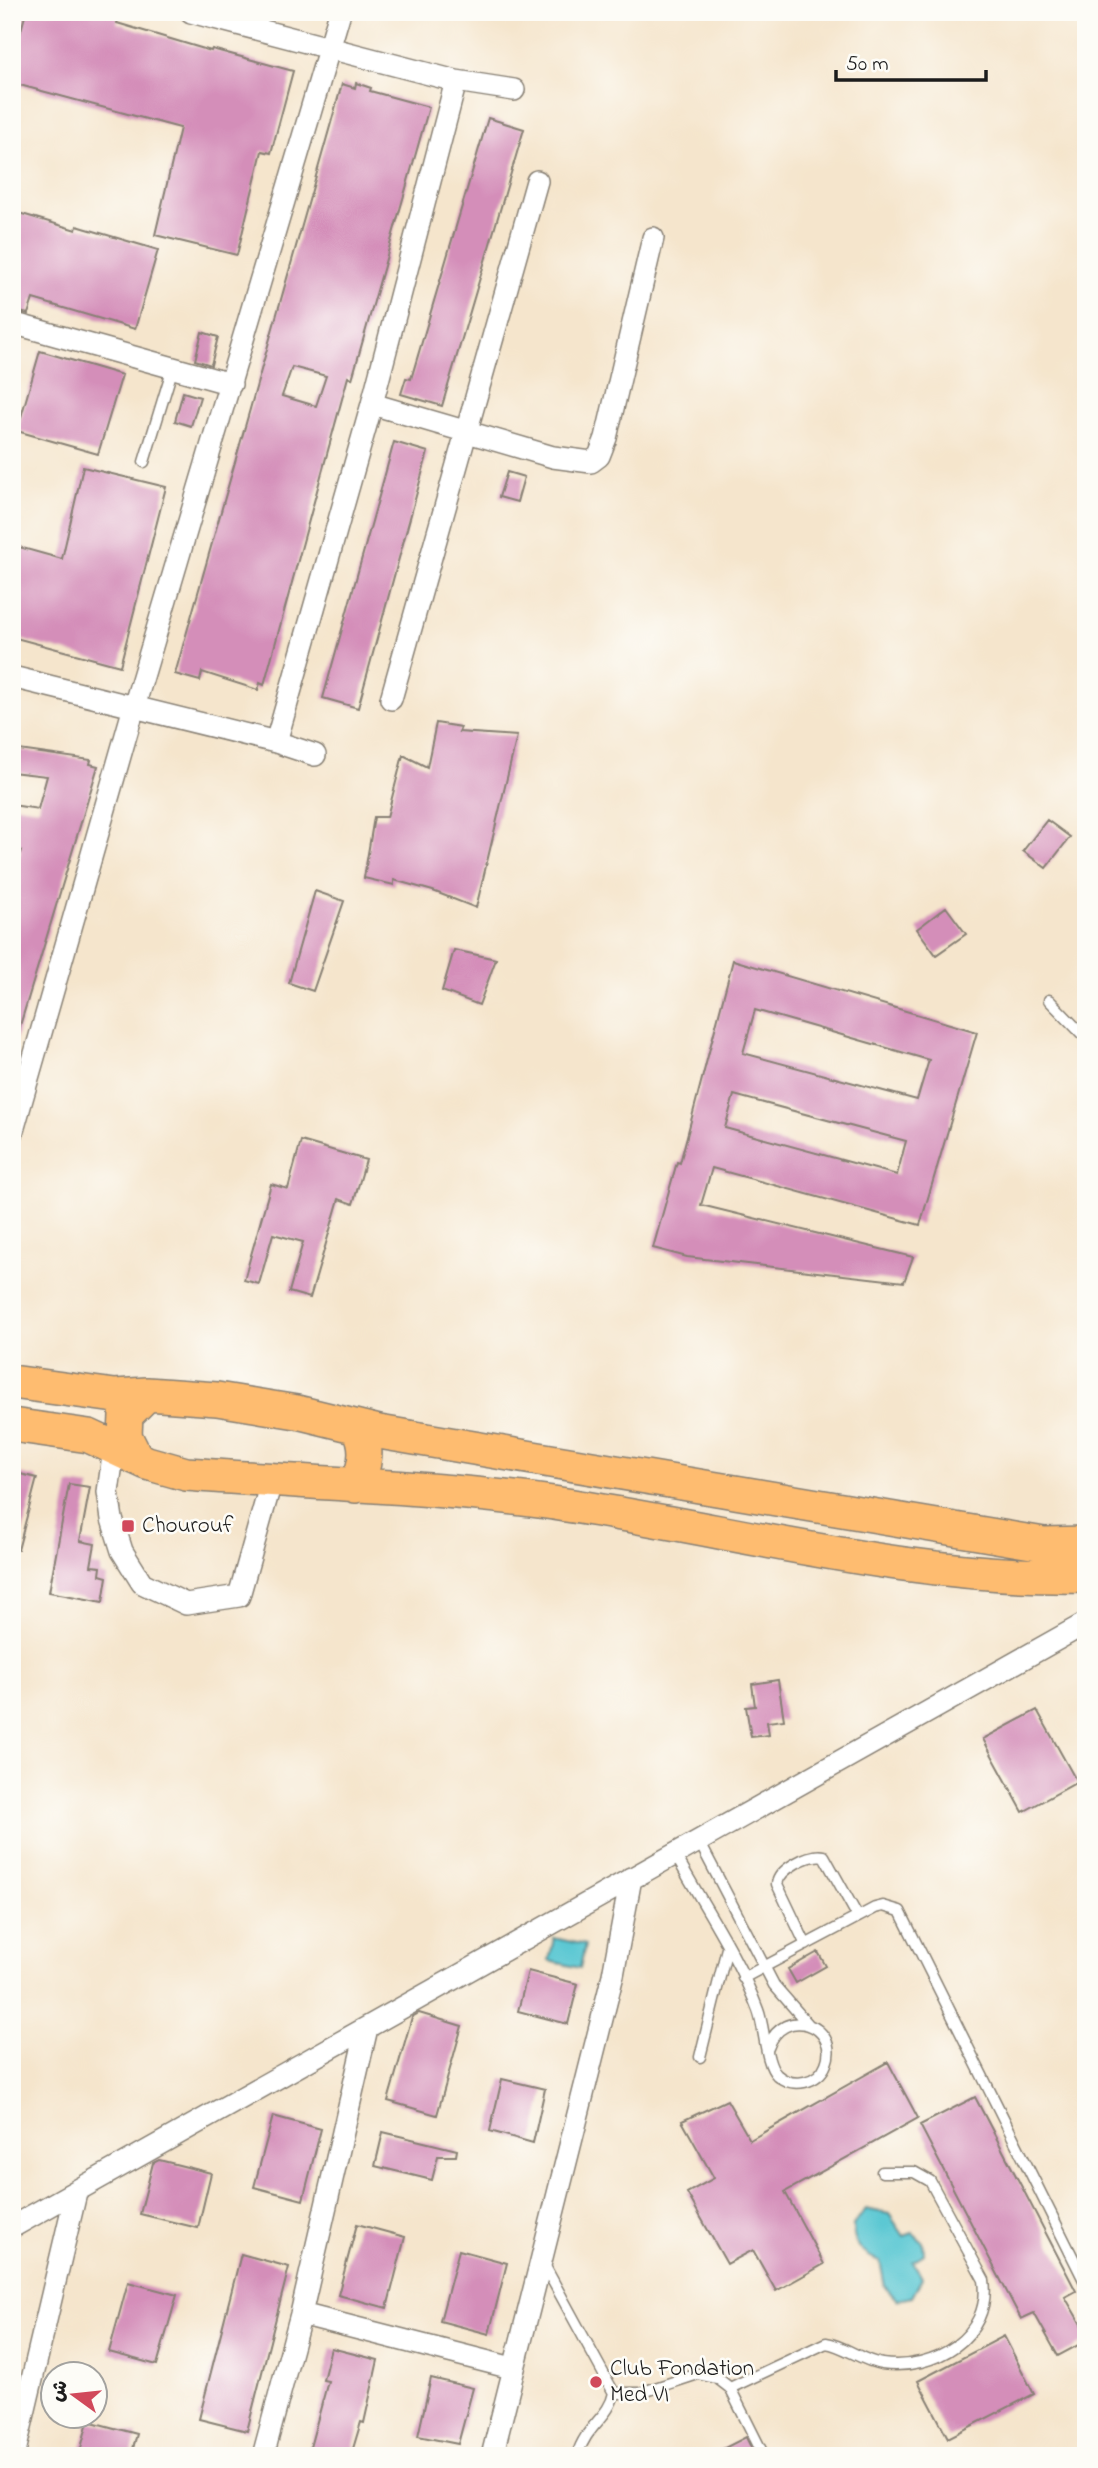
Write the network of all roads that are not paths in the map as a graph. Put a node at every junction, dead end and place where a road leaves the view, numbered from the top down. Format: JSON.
{"nodes":[{"id":1,"x":191,"y":12,"type":"edge"},
{"id":2,"x":340,"y":12,"type":"edge"},
{"id":3,"x":331,"y":47,"type":"junction"},
{"id":4,"x":456,"y":81,"type":"junction"},
{"id":5,"x":514,"y":90,"type":"dead end"},
{"id":6,"x":537,"y":181,"type":"dead end"},
{"id":7,"x":653,"y":238,"type":"dead end"},
{"id":8,"x":12,"y":323,"type":"edge"},
{"id":9,"x":173,"y":367,"type":"junction"},
{"id":10,"x":231,"y":384,"type":"junction"},
{"id":11,"x":372,"y":404,"type":"junction"},
{"id":12,"x":466,"y":429,"type":"junction"},
{"id":13,"x":144,"y":462,"type":"dead end"},
{"id":14,"x":12,"y":677,"type":"edge"},
{"id":15,"x":391,"y":699,"type":"dead end"},
{"id":16,"x":134,"y":707,"type":"junction"},
{"id":17,"x":276,"y":742,"type":"junction"},
{"id":18,"x":315,"y":755,"type":"dead end"},
{"id":19,"x":1049,"y":1000,"type":"dead end"},
{"id":20,"x":1086,"y":1038,"type":"edge"},
{"id":21,"x":12,"y":1134,"type":"edge"},
{"id":22,"x":12,"y":1382,"type":"edge"},
{"id":23,"x":147,"y":1394,"type":"junction"},
{"id":24,"x":12,"y":1425,"type":"edge"},
{"id":25,"x":358,"y":1427,"type":"junction"},
{"id":26,"x":125,"y":1453,"type":"junction"},
{"id":27,"x":272,"y":1479,"type":"junction"},
{"id":28,"x":355,"y":1486,"type":"junction"},
{"id":29,"x":1086,"y":1543,"type":"edge"},
{"id":30,"x":1086,"y":1576,"type":"edge"},
{"id":31,"x":1086,"y":1623,"type":"edge"},
{"id":32,"x":699,"y":1841,"type":"junction"},
{"id":33,"x":675,"y":1854,"type":"junction"},
{"id":34,"x":631,"y":1878,"type":"junction"},
{"id":35,"x":858,"y":1917,"type":"junction"},
{"id":36,"x":806,"y":1945,"type":"junction"},
{"id":37,"x":727,"y":1948,"type":"junction"},
{"id":38,"x":764,"y":1967,"type":"junction"},
{"id":39,"x":743,"y":1978,"type":"junction"},
{"id":40,"x":808,"y":2024,"type":"junction"},
{"id":41,"x":367,"y":2028,"type":"junction"},
{"id":42,"x":768,"y":2048,"type":"junction"},
{"id":43,"x":700,"y":2057,"type":"dead end"},
{"id":44,"x":882,"y":2172,"type":"dead end"},
{"id":45,"x":76,"y":2193,"type":"junction"},
{"id":46,"x":12,"y":2227,"type":"edge"},
{"id":47,"x":541,"y":2259,"type":"junction"},
{"id":48,"x":1086,"y":2284,"type":"edge"},
{"id":49,"x":301,"y":2314,"type":"junction"},
{"id":50,"x":512,"y":2368,"type":"junction"},
{"id":51,"x":730,"y":2388,"type":"junction"},
{"id":52,"x":614,"y":2393,"type":"junction"},
{"id":53,"x":14,"y":2456,"type":"edge"},
{"id":54,"x":263,"y":2456,"type":"edge"},
{"id":55,"x":492,"y":2456,"type":"edge"},
{"id":56,"x":577,"y":2456,"type":"edge"},
{"id":57,"x":764,"y":2456,"type":"edge"}],
"edges":[{"from":1,"to":3,"type":"street"},
{"from":2,"to":3,"type":"street"},
{"from":3,"to":4,"type":"street"},
{"from":3,"to":10,"type":"street"},
{"from":4,"to":5,"type":"street"},
{"from":4,"to":11,"type":"street"},
{"from":6,"to":12,"type":"street"},
{"from":7,"to":12,"type":"street"},
{"from":8,"to":9,"type":"street"},
{"from":9,"to":10,"type":"street"},
{"from":9,"to":13,"type":"lane"},
{"from":10,"to":16,"type":"street"},
{"from":11,"to":12,"type":"street"},
{"from":11,"to":17,"type":"street"},
{"from":12,"to":15,"type":"street"},
{"from":14,"to":16,"type":"street"},
{"from":16,"to":17,"type":"street"},
{"from":16,"to":21,"type":"street"},
{"from":17,"to":18,"type":"street"},
{"from":19,"to":20,"type":"lane"},
{"from":22,"to":23,"type":"main road"},
{"from":23,"to":25,"type":"main road"},
{"from":23,"to":26,"type":"main road"},
{"from":24,"to":26,"type":"main road"},
{"from":25,"to":28,"type":"main road"},
{"from":25,"to":29,"type":"main road"},
{"from":26,"to":27,"type":"main road"},
{"from":26,"to":27,"type":"street"},
{"from":27,"to":28,"type":"main road"},
{"from":28,"to":30,"type":"main road"},
{"from":31,"to":32,"type":"street"},
{"from":32,"to":33,"type":"street"},
{"from":32,"to":38,"type":"lane"},
{"from":33,"to":34,"type":"street"},
{"from":33,"to":37,"type":"lane"},
{"from":34,"to":41,"type":"street"},
{"from":34,"to":47,"type":"street"},
{"from":35,"to":36,"type":"lane"},
{"from":35,"to":36,"type":"lane"},
{"from":35,"to":48,"type":"lane"},
{"from":36,"to":38,"type":"lane"},
{"from":37,"to":39,"type":"lane"},
{"from":37,"to":43,"type":"lane"},
{"from":38,"to":39,"type":"lane"},
{"from":38,"to":40,"type":"lane"},
{"from":39,"to":42,"type":"lane"},
{"from":40,"to":42,"type":"lane"},
{"from":40,"to":42,"type":"lane"},
{"from":41,"to":45,"type":"street"},
{"from":41,"to":49,"type":"street"},
{"from":44,"to":51,"type":"lane"},
{"from":45,"to":46,"type":"street"},
{"from":45,"to":53,"type":"street"},
{"from":47,"to":50,"type":"street"},
{"from":47,"to":52,"type":"lane"},
{"from":49,"to":50,"type":"street"},
{"from":49,"to":54,"type":"street"},
{"from":50,"to":55,"type":"street"},
{"from":51,"to":52,"type":"lane"},
{"from":51,"to":57,"type":"lane"},
{"from":52,"to":56,"type":"lane"}]}
